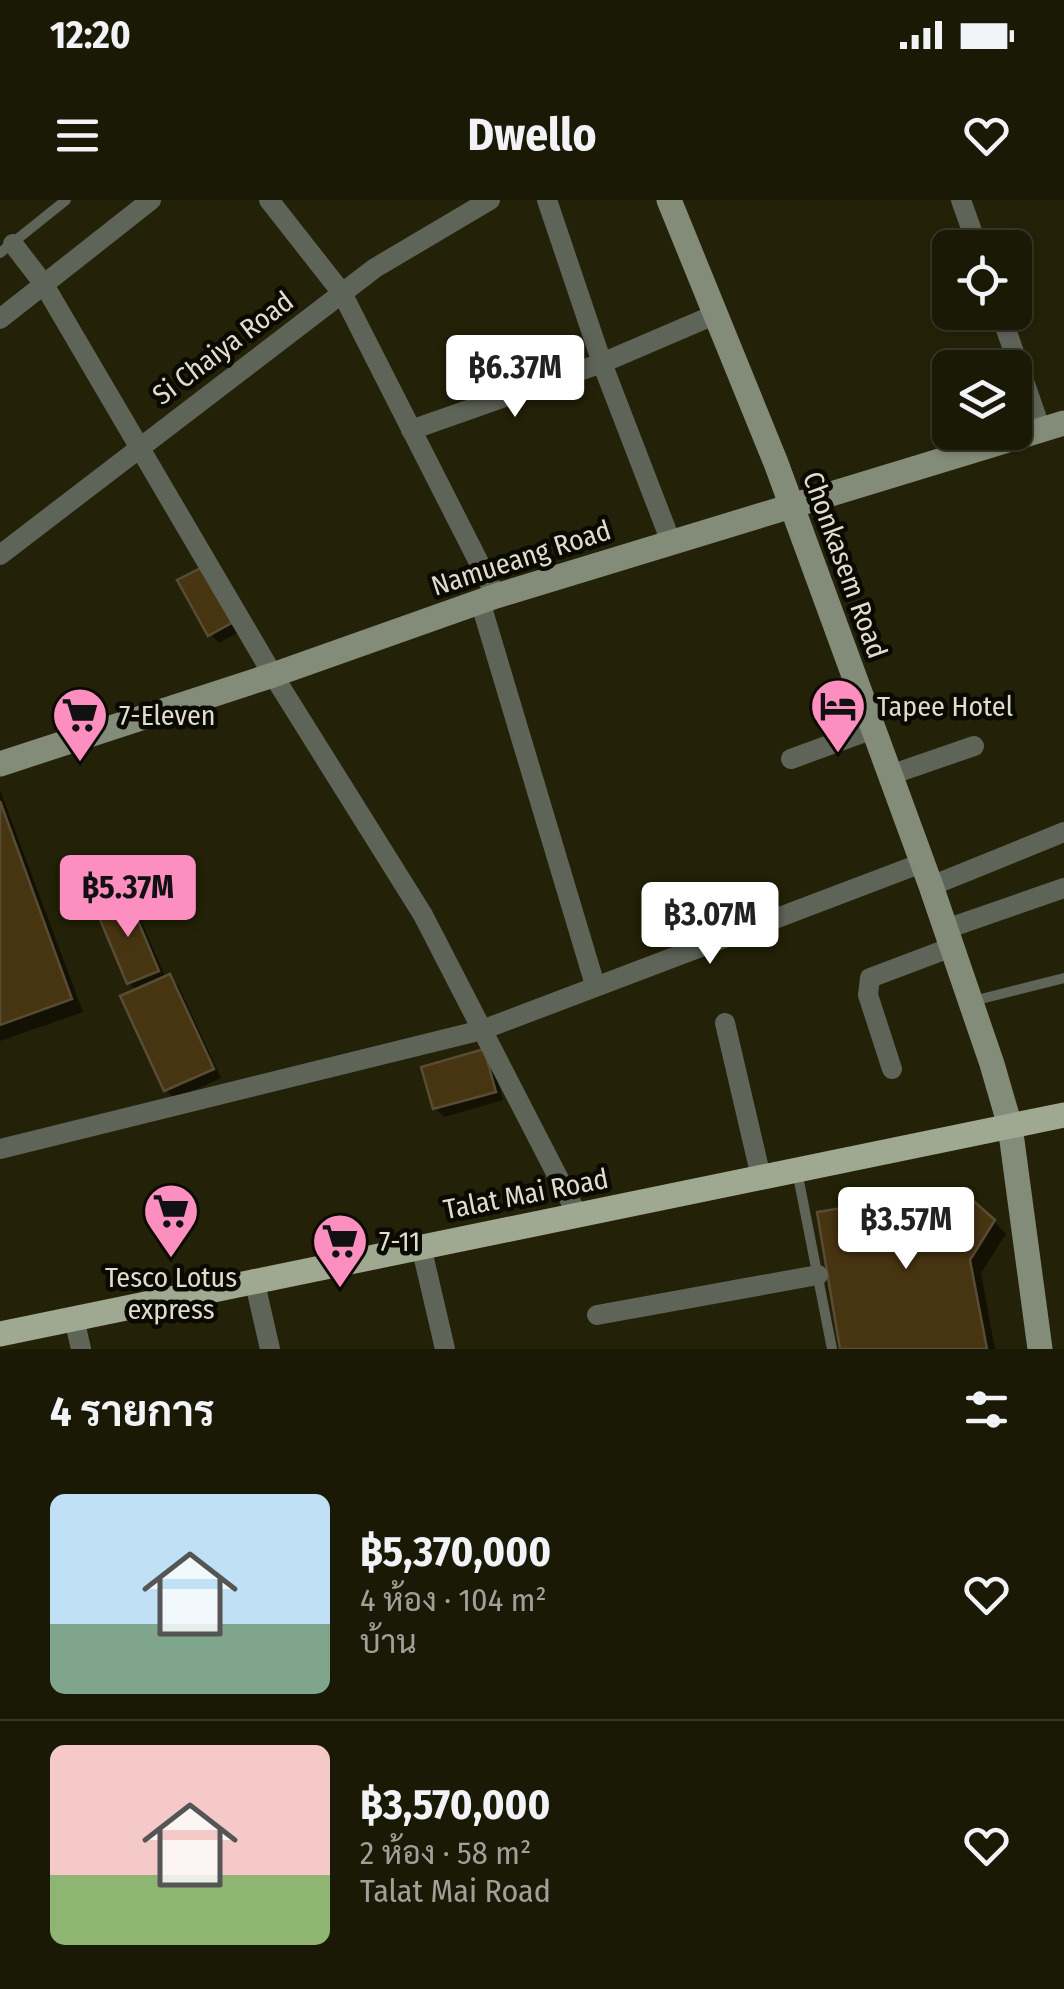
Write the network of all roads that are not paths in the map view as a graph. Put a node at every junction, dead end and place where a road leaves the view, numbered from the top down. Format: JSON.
{"nodes":[{"id":1,"x":66,"y":200,"type":"edge"},
{"id":2,"x":151,"y":200,"type":"edge"},
{"id":3,"x":270,"y":200,"type":"edge"},
{"id":4,"x":490,"y":200,"type":"edge"},
{"id":5,"x":547,"y":200,"type":"edge"},
{"id":6,"x":669,"y":200,"type":"edge"},
{"id":7,"x":961,"y":200,"type":"edge"},
{"id":8,"x":972,"y":230,"type":"edge"},
{"id":9,"x":7,"y":248,"type":"edge"},
{"id":10,"x":43,"y":282,"type":"junction"},
{"id":11,"x":342,"y":293,"type":"junction"},
{"id":12,"x":714,"y":315,"type":"junction"},
{"id":13,"x":0,"y":319,"type":"edge"},
{"id":14,"x":1008,"y":330,"type":"edge"},
{"id":15,"x":602,"y":363,"type":"junction"},
{"id":16,"x":1052,"y":427,"type":"edge"},
{"id":17,"x":412,"y":430,"type":"junction"},
{"id":18,"x":141,"y":444,"type":"junction"},
{"id":19,"x":790,"y":505,"type":"junction"},
{"id":20,"x":671,"y":542,"type":"junction"},
{"id":21,"x":0,"y":556,"type":"edge"},
{"id":22,"x":488,"y":599,"type":"junction"},
{"id":23,"x":272,"y":674,"type":"junction"},
{"id":24,"x":873,"y":729,"type":"junction"},
{"id":25,"x":974,"y":746,"type":"dead end"},
{"id":26,"x":792,"y":759,"type":"dead end"},
{"id":27,"x":0,"y":764,"type":"edge"},
{"id":28,"x":890,"y":775,"type":"junction"},
{"id":29,"x":1064,"y":832,"type":"edge"},
{"id":30,"x":927,"y":874,"type":"junction"},
{"id":31,"x":1064,"y":888,"type":"edge"},
{"id":32,"x":949,"y":938,"type":"junction"},
{"id":33,"x":1064,"y":978,"type":"edge"},
{"id":34,"x":595,"y":985,"type":"junction"},
{"id":35,"x":971,"y":1002,"type":"junction"},
{"id":36,"x":725,"y":1024,"type":"dead end"},
{"id":37,"x":482,"y":1030,"type":"junction"},
{"id":38,"x":892,"y":1068,"type":"dead end"},
{"id":39,"x":1064,"y":1115,"type":"edge"},
{"id":40,"x":1010,"y":1126,"type":"junction"},
{"id":41,"x":0,"y":1148,"type":"edge"},
{"id":42,"x":797,"y":1170,"type":"junction"},
{"id":43,"x":761,"y":1178,"type":"junction"},
{"id":44,"x":577,"y":1214,"type":"junction"},
{"id":45,"x":422,"y":1246,"type":"junction"},
{"id":46,"x":818,"y":1275,"type":"junction"},
{"id":47,"x":254,"y":1280,"type":"junction"},
{"id":48,"x":597,"y":1315,"type":"dead end"},
{"id":49,"x":74,"y":1318,"type":"junction"},
{"id":50,"x":0,"y":1334,"type":"edge"},
{"id":51,"x":81,"y":1349,"type":"edge"},
{"id":52,"x":270,"y":1349,"type":"edge"},
{"id":53,"x":446,"y":1349,"type":"edge"},
{"id":54,"x":832,"y":1349,"type":"edge"},
{"id":55,"x":1040,"y":1349,"type":"edge"}],
"edges":[{"from":1,"to":9,"type":"lane"},
{"from":2,"to":10,"type":"street"},
{"from":3,"to":11,"type":"street"},
{"from":4,"to":11,"type":"street","name":"Si Chaiya Road"},
{"from":5,"to":15,"type":"street"},
{"from":6,"to":12,"type":"street","name":"Chonkasem Road"},
{"from":7,"to":8,"type":"street"},
{"from":9,"to":10,"type":"street"},
{"from":10,"to":13,"type":"street"},
{"from":10,"to":18,"type":"street"},
{"from":11,"to":17,"type":"street"},
{"from":11,"to":18,"type":"street","name":"Si Chaiya Road"},
{"from":12,"to":15,"type":"street"},
{"from":12,"to":19,"type":"street","name":"Chonkasem Road"},
{"from":14,"to":16,"type":"street"},
{"from":15,"to":17,"type":"street"},
{"from":15,"to":20,"type":"street"},
{"from":16,"to":19,"type":"street","name":"Namueang Road"},
{"from":17,"to":22,"type":"street"},
{"from":18,"to":21,"type":"street","name":"Si Chaiya Road"},
{"from":18,"to":23,"type":"street"},
{"from":19,"to":20,"type":"street","name":"Namueang Road"},
{"from":19,"to":24,"type":"street","name":"Chonkasem Road"},
{"from":20,"to":22,"type":"street","name":"Namueang Road"},
{"from":22,"to":23,"type":"street","name":"Namueang Road"},
{"from":22,"to":34,"type":"street"},
{"from":23,"to":27,"type":"street","name":"Namueang Road"},
{"from":23,"to":37,"type":"street"},
{"from":24,"to":26,"type":"street"},
{"from":24,"to":28,"type":"street","name":"Chonkasem Road"},
{"from":25,"to":28,"type":"street"},
{"from":28,"to":30,"type":"street","name":"Chonkasem Road"},
{"from":29,"to":30,"type":"street"},
{"from":30,"to":32,"type":"street","name":"Chonkasem Road"},
{"from":30,"to":34,"type":"street"},
{"from":31,"to":32,"type":"street"},
{"from":32,"to":35,"type":"street","name":"Chonkasem Road"},
{"from":32,"to":38,"type":"street"},
{"from":33,"to":35,"type":"lane"},
{"from":34,"to":37,"type":"street"},
{"from":35,"to":40,"type":"street","name":"Chonkasem Road"},
{"from":36,"to":43,"type":"street"},
{"from":37,"to":41,"type":"street"},
{"from":37,"to":44,"type":"street"},
{"from":39,"to":40,"type":"main road","name":"Talat Mai Road"},
{"from":40,"to":42,"type":"main road","name":"Talat Mai Road"},
{"from":40,"to":55,"type":"street","name":"Chonkasem Road"},
{"from":42,"to":43,"type":"main road","name":"Talat Mai Road"},
{"from":42,"to":46,"type":"lane"},
{"from":43,"to":44,"type":"main road","name":"Talat Mai Road"},
{"from":44,"to":45,"type":"main road","name":"Talat Mai Road"},
{"from":45,"to":47,"type":"main road","name":"Talat Mai Road"},
{"from":45,"to":53,"type":"street"},
{"from":46,"to":48,"type":"street"},
{"from":46,"to":54,"type":"lane"},
{"from":47,"to":49,"type":"main road","name":"Talat Mai Road"},
{"from":47,"to":52,"type":"street"},
{"from":49,"to":50,"type":"main road","name":"Talat Mai Road"},
{"from":49,"to":51,"type":"street"}]}
